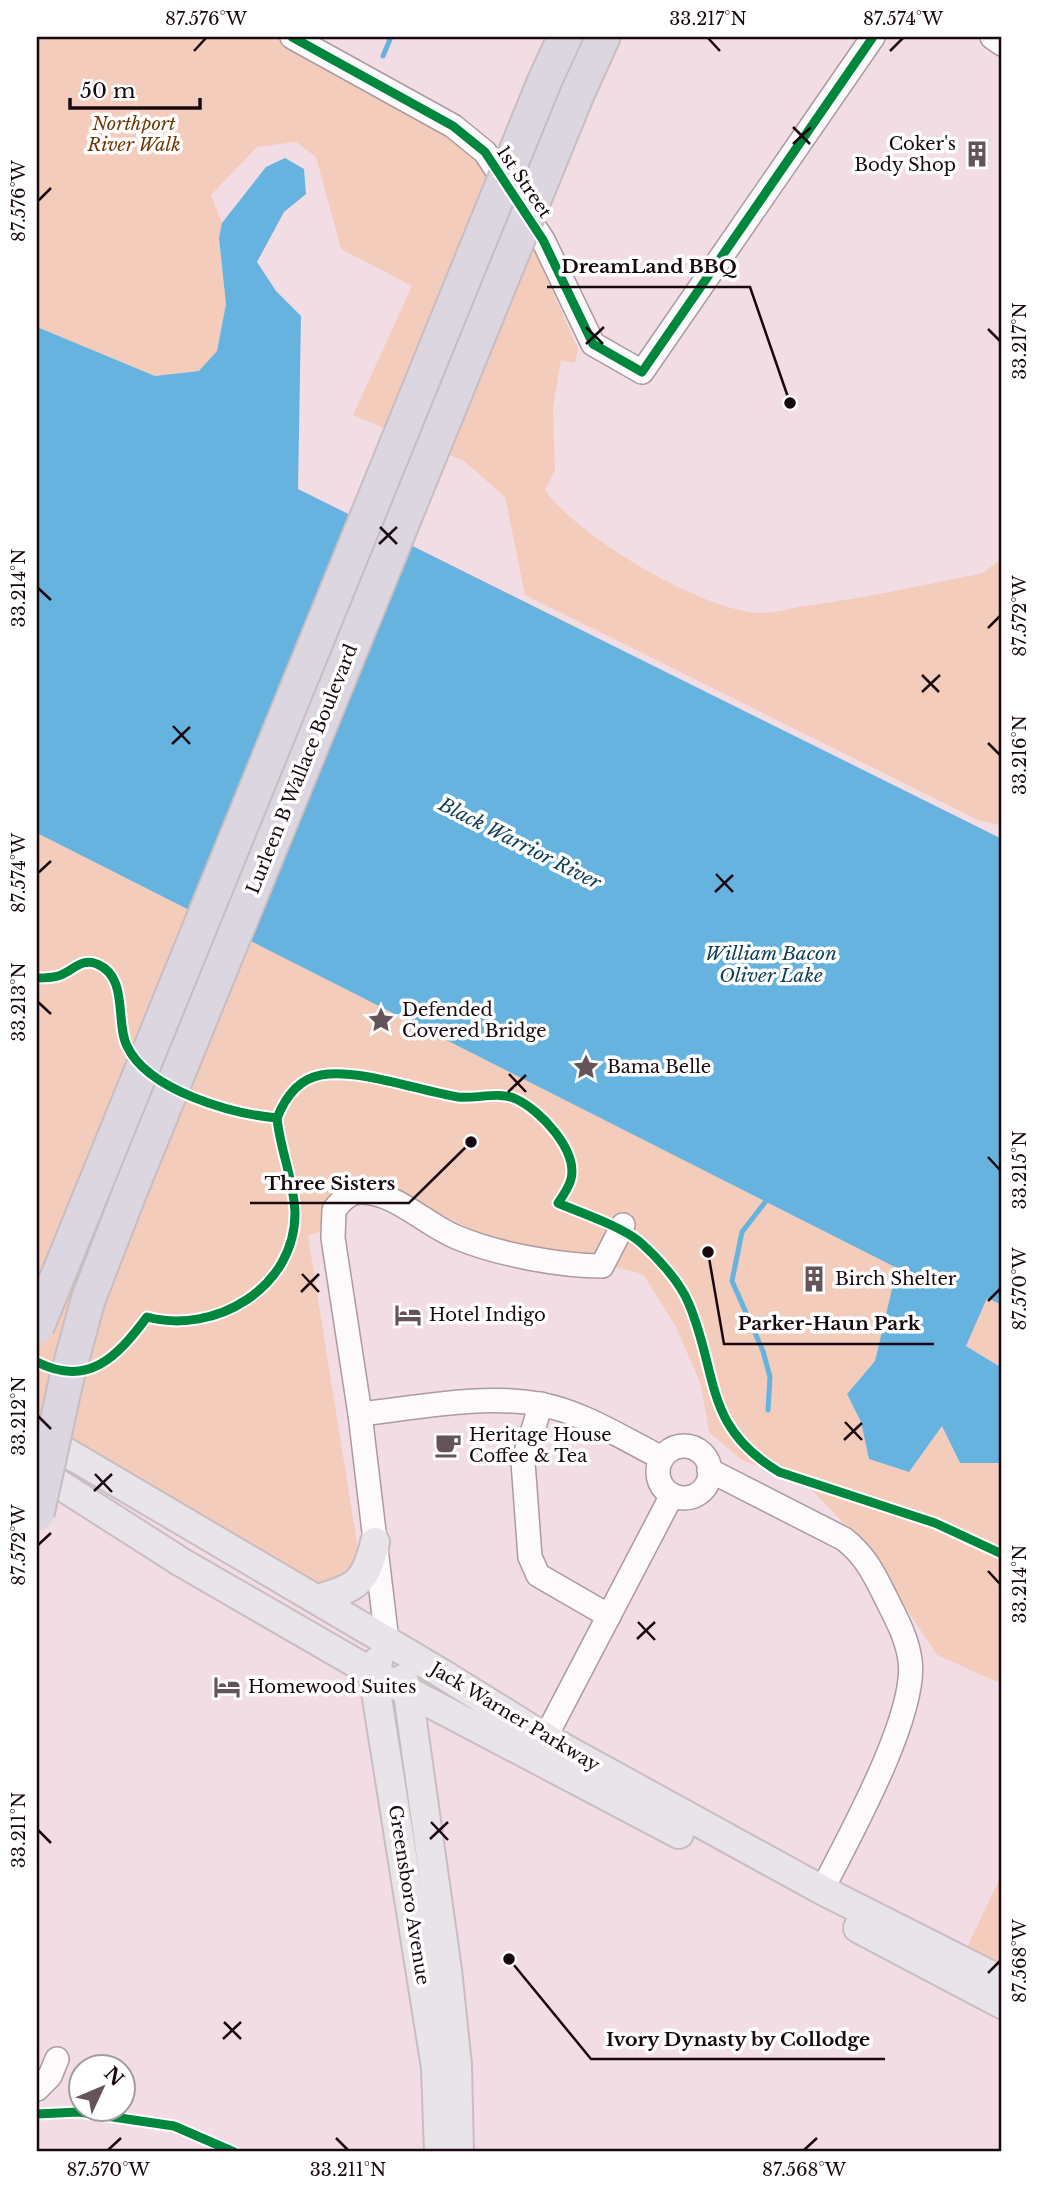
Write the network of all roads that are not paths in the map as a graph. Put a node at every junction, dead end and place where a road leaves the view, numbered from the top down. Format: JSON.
{"nodes":[{"id":1,"x":292,"y":37,"type":"edge"},
{"id":2,"x":565,"y":37,"type":"edge"},
{"id":3,"x":603,"y":37,"type":"edge"},
{"id":4,"x":873,"y":37,"type":"edge"},
{"id":5,"x":992,"y":37,"type":"edge"},
{"id":6,"x":1002,"y":44,"type":"edge"},
{"id":7,"x":623,"y":1225,"type":"dead end"},
{"id":8,"x":37,"y":1327,"type":"edge"},
{"id":9,"x":541,"y":1404,"type":"junction"},
{"id":10,"x":360,"y":1414,"type":"junction"},
{"id":11,"x":37,"y":1435,"type":"edge"},
{"id":12,"x":662,"y":1458,"type":"junction"},
{"id":13,"x":37,"y":1470,"type":"edge"},
{"id":14,"x":709,"y":1470,"type":"junction"},
{"id":15,"x":672,"y":1495,"type":"junction"},
{"id":16,"x":37,"y":1514,"type":"edge"},
{"id":17,"x":375,"y":1542,"type":"junction"},
{"id":18,"x":317,"y":1600,"type":"junction"},
{"id":19,"x":609,"y":1615,"type":"junction"},
{"id":20,"x":387,"y":1640,"type":"junction"},
{"id":21,"x":373,"y":1673,"type":"junction"},
{"id":22,"x":408,"y":1693,"type":"junction"},
{"id":23,"x":474,"y":1725,"type":"junction"},
{"id":24,"x":544,"y":1738,"type":"junction"},
{"id":25,"x":418,"y":1758,"type":"junction"},
{"id":26,"x":822,"y":1889,"type":"junction"},
{"id":27,"x":1002,"y":1982,"type":"edge"},
{"id":28,"x":1002,"y":2004,"type":"edge"},
{"id":29,"x":57,"y":2059,"type":"dead end"},
{"id":30,"x":37,"y":2089,"type":"edge"},
{"id":31,"x":439,"y":2152,"type":"edge"},
{"id":32,"x":459,"y":2152,"type":"edge"}],
"edges":[{"from":1,"to":4,"type":"street","name":"1st Street"},
{"from":2,"to":8,"type":"highway","name":"Lurleen B Wallace Boulevard","bridge":true},
{"from":3,"to":16,"type":"highway","name":"Lurleen B Wallace Boulevard","bridge":true},
{"from":5,"to":6,"type":"street"},
{"from":7,"to":10,"type":"street","name":"Greensboro Avenue"},
{"from":9,"to":10,"type":"street"},
{"from":9,"to":12,"type":"street"},
{"from":9,"to":19,"type":"street"},
{"from":10,"to":17,"type":"street","name":"Greensboro Avenue"},
{"from":11,"to":18,"type":"main road","name":"Jack Warner Parkway"},
{"from":12,"to":14,"type":"street"},
{"from":12,"to":15,"type":"street"},
{"from":13,"to":21,"type":"main road","name":"Jack Warner Parkway"},
{"from":14,"to":15,"type":"street"},
{"from":14,"to":26,"type":"street"},
{"from":15,"to":19,"type":"street"},
{"from":17,"to":18,"type":"main road"},
{"from":17,"to":20,"type":"street","name":"Greensboro Avenue"},
{"from":18,"to":20,"type":"main road","name":"Jack Warner Parkway"},
{"from":19,"to":24,"type":"street"},
{"from":20,"to":21,"type":"main road","name":"Greensboro Avenue"},
{"from":20,"to":22,"type":"main road","name":"Greensboro Avenue"},
{"from":20,"to":24,"type":"main road","name":"Jack Warner Parkway"},
{"from":21,"to":22,"type":"main road","name":"Jack Warner Parkway"},
{"from":21,"to":31,"type":"main road","name":"Greensboro Avenue"},
{"from":22,"to":23,"type":"main road","name":"Jack Warner Parkway"},
{"from":22,"to":25,"type":"main road","name":"Greensboro Avenue"},
{"from":23,"to":25,"type":"main road"},
{"from":23,"to":28,"type":"main road","name":"Jack Warner Parkway"},
{"from":24,"to":26,"type":"main road","name":"Jack Warner Parkway"},
{"from":25,"to":32,"type":"main road","name":"Greensboro Avenue"},
{"from":26,"to":27,"type":"main road","name":"Jack Warner Parkway"},
{"from":29,"to":30,"type":"street"}]}
